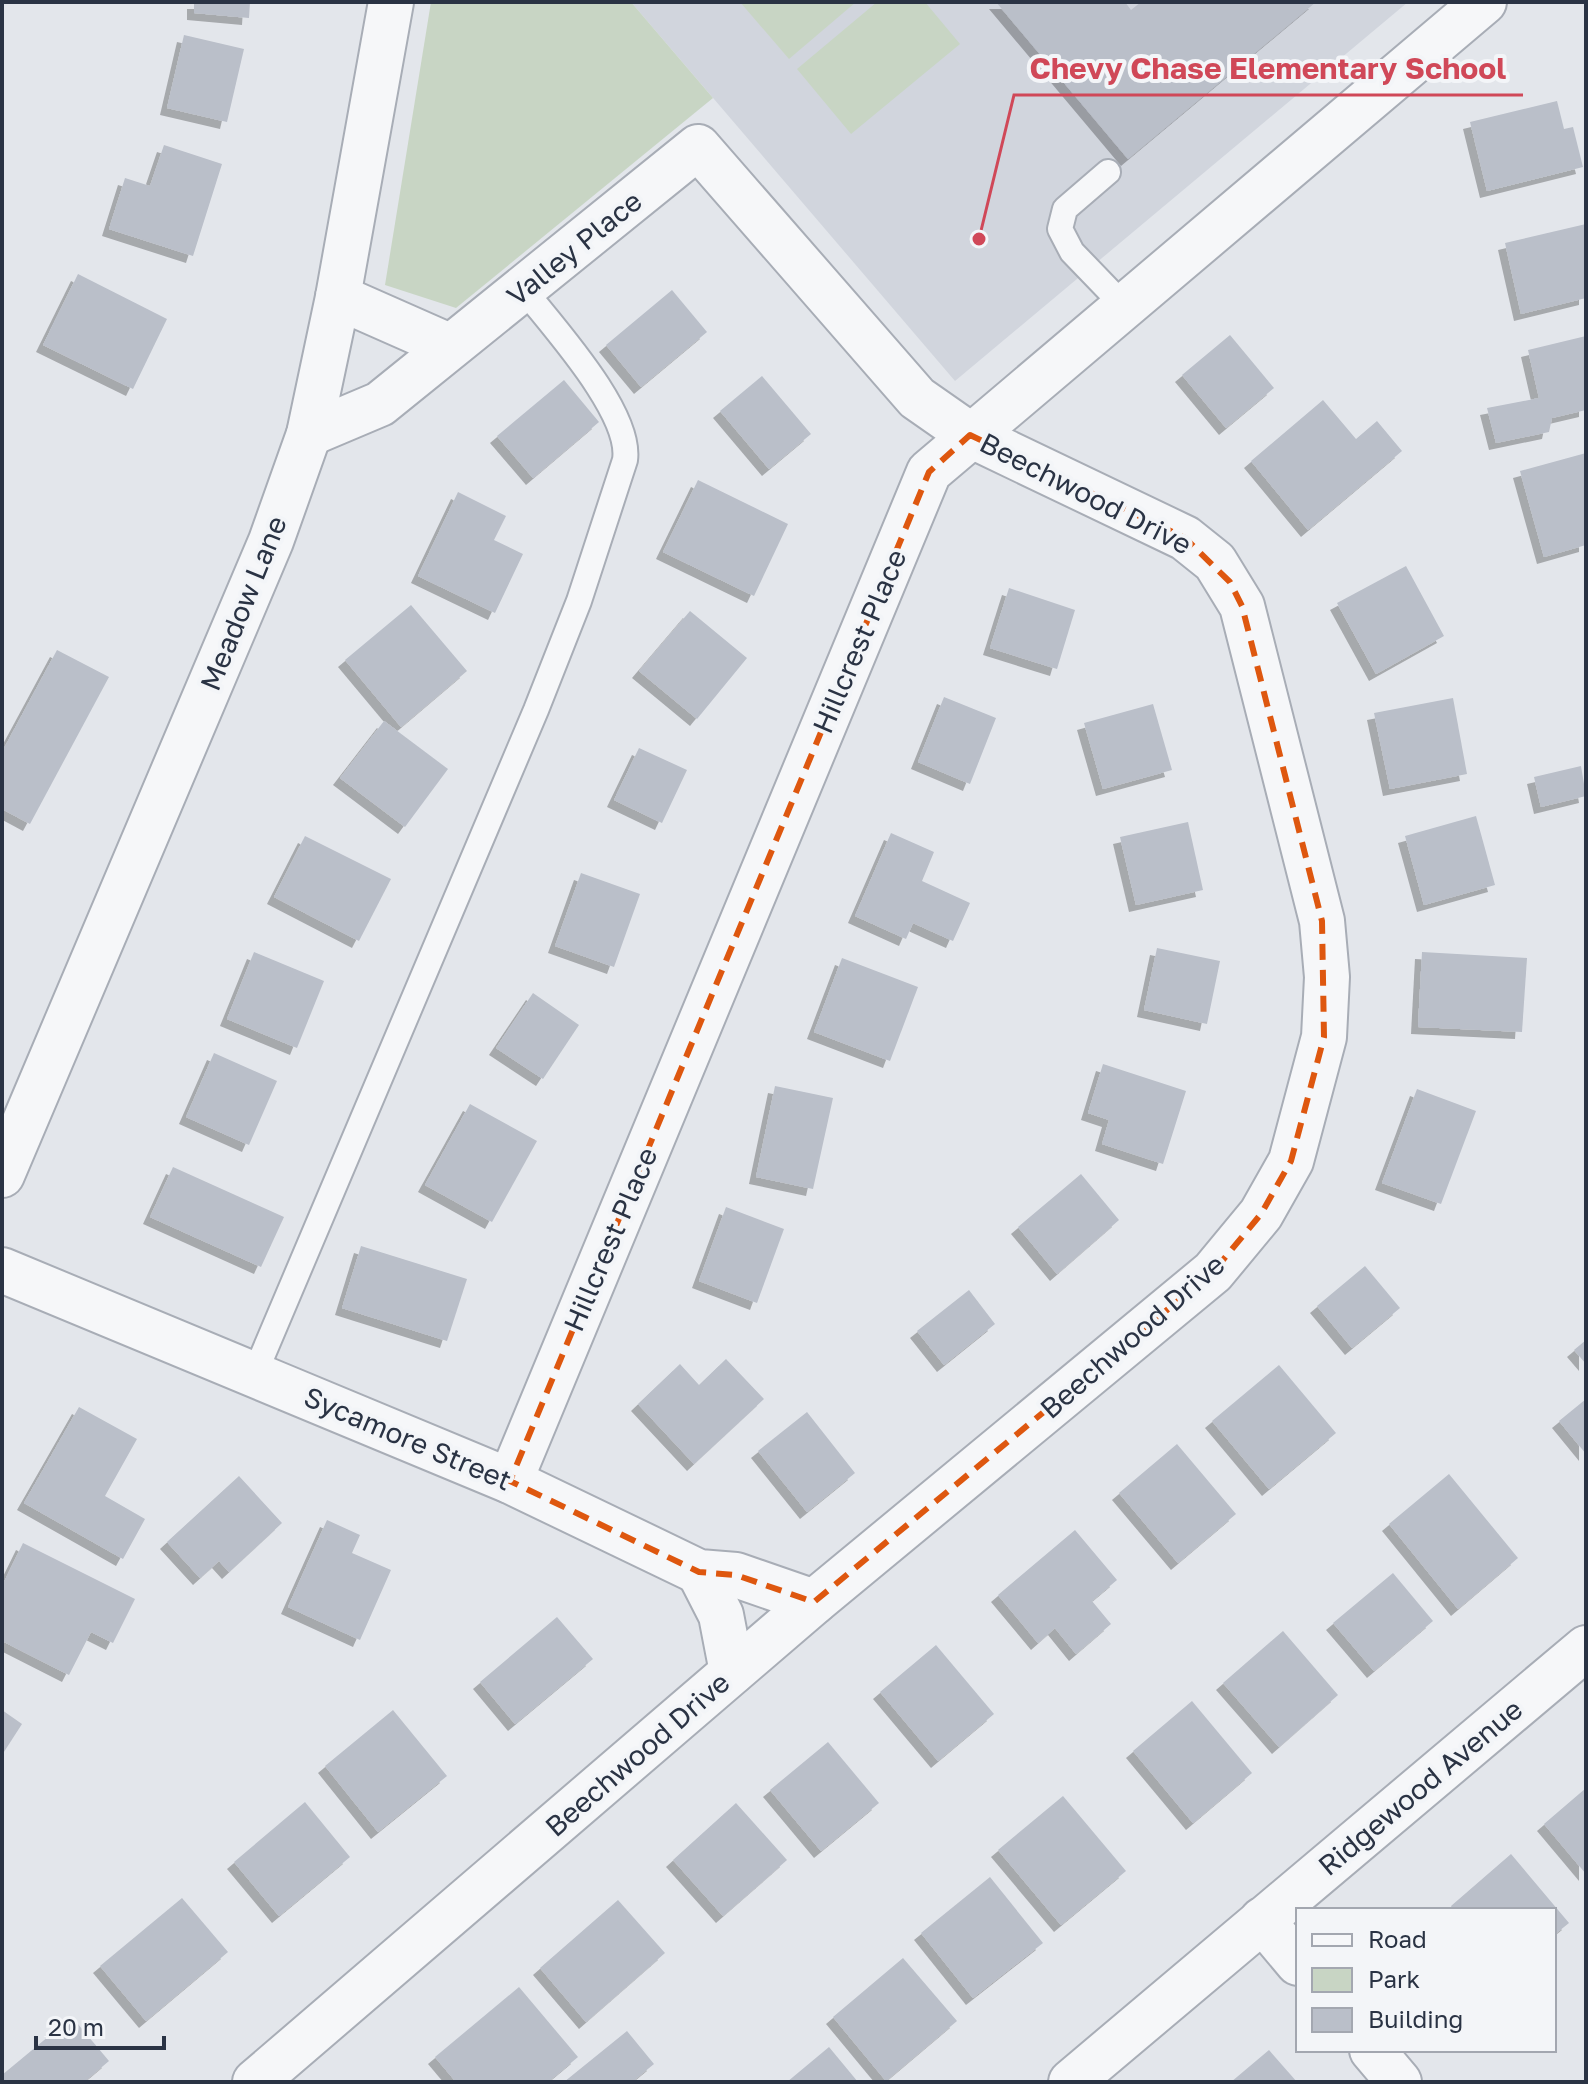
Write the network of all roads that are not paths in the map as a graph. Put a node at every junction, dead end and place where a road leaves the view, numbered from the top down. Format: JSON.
{"nodes":[{"id":1,"x":391,"y":2,"type":"edge"},
{"id":2,"x":1484,"y":2,"type":"edge"},
{"id":3,"x":698,"y":147,"type":"joint"},
{"id":4,"x":1108,"y":172,"type":"dead end"},
{"id":5,"x":524,"y":290,"type":"junction"},
{"id":6,"x":338,"y":297,"type":"junction"},
{"id":7,"x":1126,"y":308,"type":"junction"},
{"id":8,"x":449,"y":346,"type":"junction"},
{"id":9,"x":309,"y":434,"type":"junction"},
{"id":10,"x":970,"y":435,"type":"junction"},
{"id":11,"x":2,"y":1175,"type":"edge"},
{"id":12,"x":2,"y":1270,"type":"edge"},
{"id":13,"x":255,"y":1373,"type":"junction"},
{"id":14,"x":510,"y":1481,"type":"junction"},
{"id":15,"x":699,"y":1572,"type":"junction"},
{"id":16,"x":814,"y":1602,"type":"junction"},
{"id":17,"x":1586,"y":1648,"type":"edge"},
{"id":18,"x":732,"y":1672,"type":"junction"},
{"id":19,"x":1262,"y":1920,"type":"junction"},
{"id":20,"x":1296,"y":1961,"type":"edge"},
{"id":21,"x":1374,"y":2052,"type":"edge"},
{"id":22,"x":255,"y":2082,"type":"edge"},
{"id":23,"x":1071,"y":2082,"type":"edge"},
{"id":24,"x":1399,"y":2082,"type":"edge"}],
"edges":[{"from":1,"to":6,"type":"street","name":"Meadow Lane"},
{"from":2,"to":7,"type":"street","name":"Hillcrest Place"},
{"from":3,"to":5,"type":"street","name":"Valley Place"},
{"from":3,"to":10,"type":"street","name":"Beechwood Drive"},
{"from":4,"to":7,"type":"lane"},
{"from":5,"to":8,"type":"street","name":"Valley Place"},
{"from":5,"to":13,"type":"lane"},
{"from":6,"to":8,"type":"street"},
{"from":6,"to":9,"type":"street","name":"Meadow Lane"},
{"from":7,"to":10,"type":"street","name":"Hillcrest Place"},
{"from":8,"to":9,"type":"street","name":"Valley Place"},
{"from":9,"to":11,"type":"street","name":"Meadow Lane"},
{"from":10,"to":14,"type":"street","name":"Hillcrest Place"},
{"from":10,"to":16,"type":"street","name":"Beechwood Drive"},
{"from":12,"to":13,"type":"street","name":"Sycamore Street"},
{"from":13,"to":14,"type":"street","name":"Sycamore Street"},
{"from":14,"to":15,"type":"street","name":"Sycamore Street"},
{"from":15,"to":16,"type":"street","name":"Sycamore Street"},
{"from":15,"to":18,"type":"street"},
{"from":16,"to":18,"type":"street","name":"Beechwood Drive"},
{"from":17,"to":19,"type":"street","name":"Ridgewood Avenue"},
{"from":18,"to":22,"type":"street","name":"Beechwood Drive"},
{"from":19,"to":20,"type":"street"},
{"from":19,"to":23,"type":"street","name":"Ridgewood Avenue"},
{"from":21,"to":24,"type":"street"}]}
